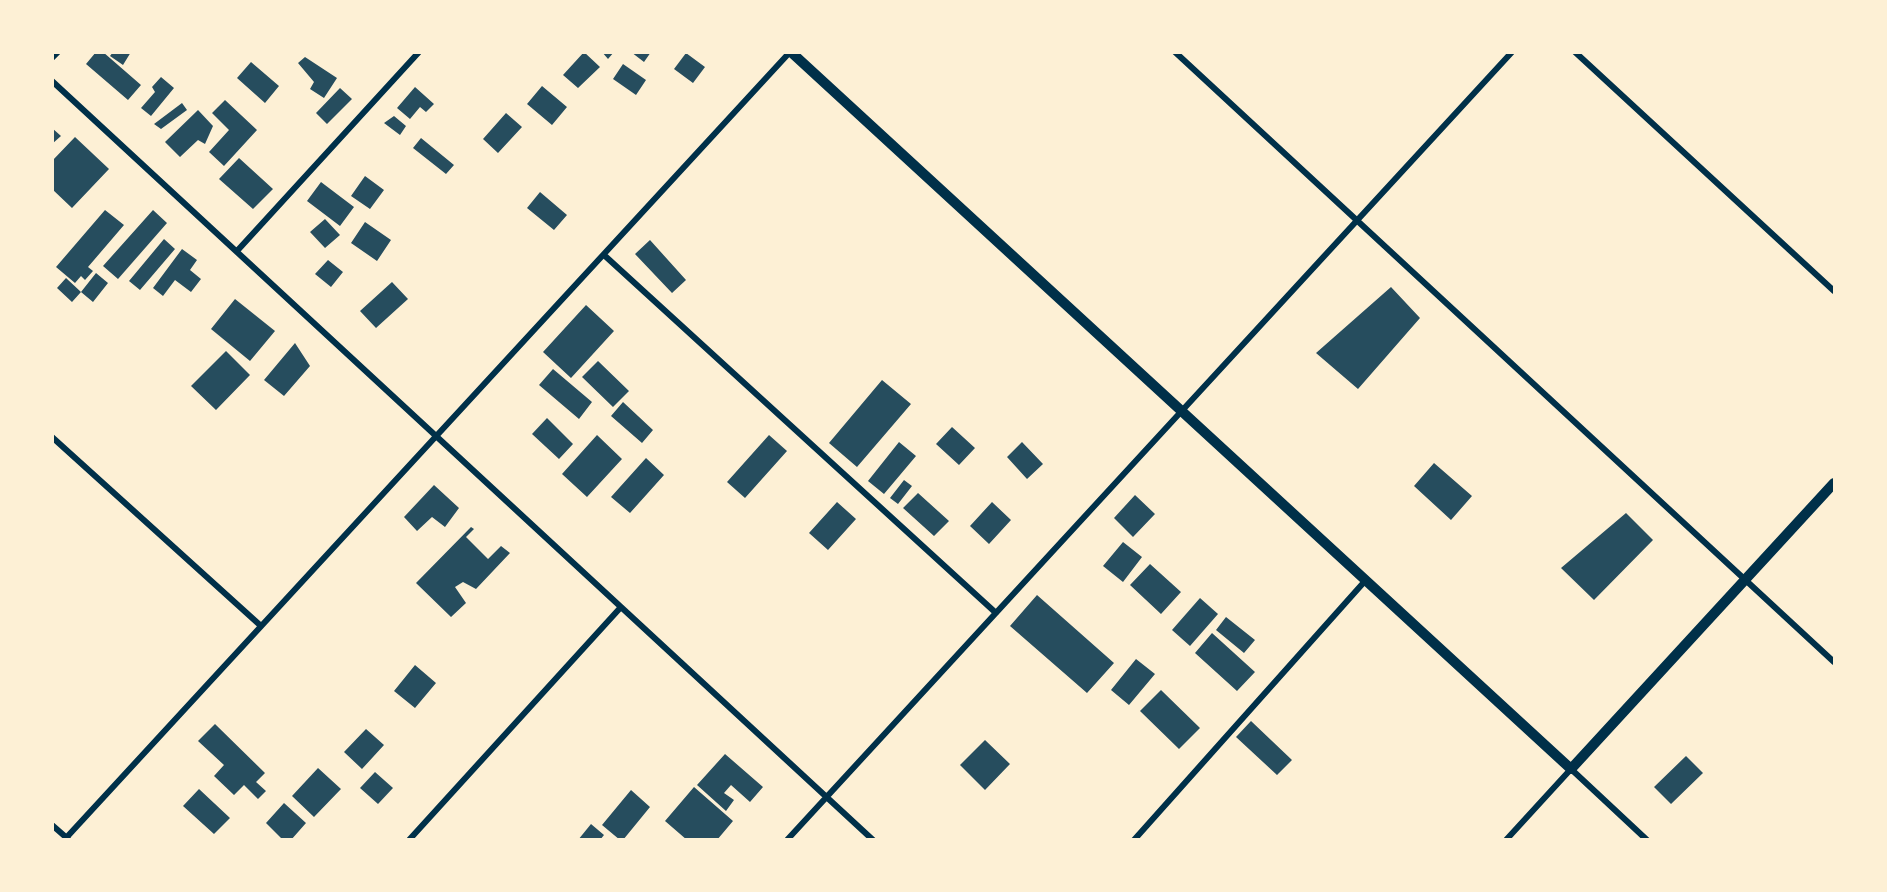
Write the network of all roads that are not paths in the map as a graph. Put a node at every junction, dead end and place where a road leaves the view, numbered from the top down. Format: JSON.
{"nodes":[{"id":1,"x":58,"y":52,"type":"edge"},
{"id":2,"x":419,"y":52,"type":"edge"},
{"id":3,"x":790,"y":52,"type":"edge"},
{"id":4,"x":1175,"y":52,"type":"edge"},
{"id":5,"x":1512,"y":52,"type":"edge"},
{"id":6,"x":1575,"y":52,"type":"edge"},
{"id":7,"x":52,"y":58,"type":"edge"},
{"id":8,"x":52,"y":81,"type":"edge"},
{"id":9,"x":1357,"y":221,"type":"junction"},
{"id":10,"x":237,"y":251,"type":"junction"},
{"id":11,"x":604,"y":255,"type":"junction"},
{"id":12,"x":1834,"y":291,"type":"edge"},
{"id":13,"x":1181,"y":411,"type":"junction"},
{"id":14,"x":436,"y":436,"type":"junction"},
{"id":15,"x":52,"y":437,"type":"edge"},
{"id":16,"x":1834,"y":483,"type":"edge"},
{"id":17,"x":1746,"y":580,"type":"junction"},
{"id":18,"x":1365,"y":581,"type":"junction"},
{"id":19,"x":621,"y":608,"type":"junction"},
{"id":20,"x":996,"y":613,"type":"junction"},
{"id":21,"x":261,"y":627,"type":"junction"},
{"id":22,"x":1834,"y":662,"type":"edge"},
{"id":23,"x":1570,"y":769,"type":"junction"},
{"id":24,"x":826,"y":797,"type":"junction"},
{"id":25,"x":52,"y":825,"type":"edge"},
{"id":26,"x":67,"y":839,"type":"edge"},
{"id":27,"x":409,"y":840,"type":"edge"},
{"id":28,"x":787,"y":840,"type":"edge"},
{"id":29,"x":873,"y":840,"type":"edge"},
{"id":30,"x":1134,"y":840,"type":"edge"},
{"id":31,"x":1506,"y":840,"type":"edge"},
{"id":32,"x":1647,"y":840,"type":"edge"}],
"edges":[{"from":1,"to":7,"type":"street"},
{"from":2,"to":10,"type":"street"},
{"from":3,"to":11,"type":"street"},
{"from":3,"to":13,"type":"street"},
{"from":4,"to":9,"type":"street"},
{"from":5,"to":9,"type":"street"},
{"from":6,"to":12,"type":"street"},
{"from":8,"to":10,"type":"street"},
{"from":9,"to":13,"type":"street"},
{"from":9,"to":17,"type":"street"},
{"from":10,"to":14,"type":"street"},
{"from":11,"to":14,"type":"street"},
{"from":11,"to":20,"type":"street"},
{"from":13,"to":18,"type":"street"},
{"from":13,"to":20,"type":"street"},
{"from":14,"to":19,"type":"street"},
{"from":14,"to":21,"type":"street"},
{"from":15,"to":21,"type":"street"},
{"from":16,"to":17,"type":"street"},
{"from":17,"to":22,"type":"street"},
{"from":17,"to":23,"type":"street"},
{"from":18,"to":23,"type":"street"},
{"from":18,"to":30,"type":"street"},
{"from":19,"to":24,"type":"street"},
{"from":19,"to":27,"type":"street"},
{"from":20,"to":24,"type":"street"},
{"from":21,"to":26,"type":"street"},
{"from":23,"to":31,"type":"street"},
{"from":23,"to":32,"type":"street"},
{"from":24,"to":28,"type":"street"},
{"from":24,"to":29,"type":"street"},
{"from":25,"to":26,"type":"street"}]}
